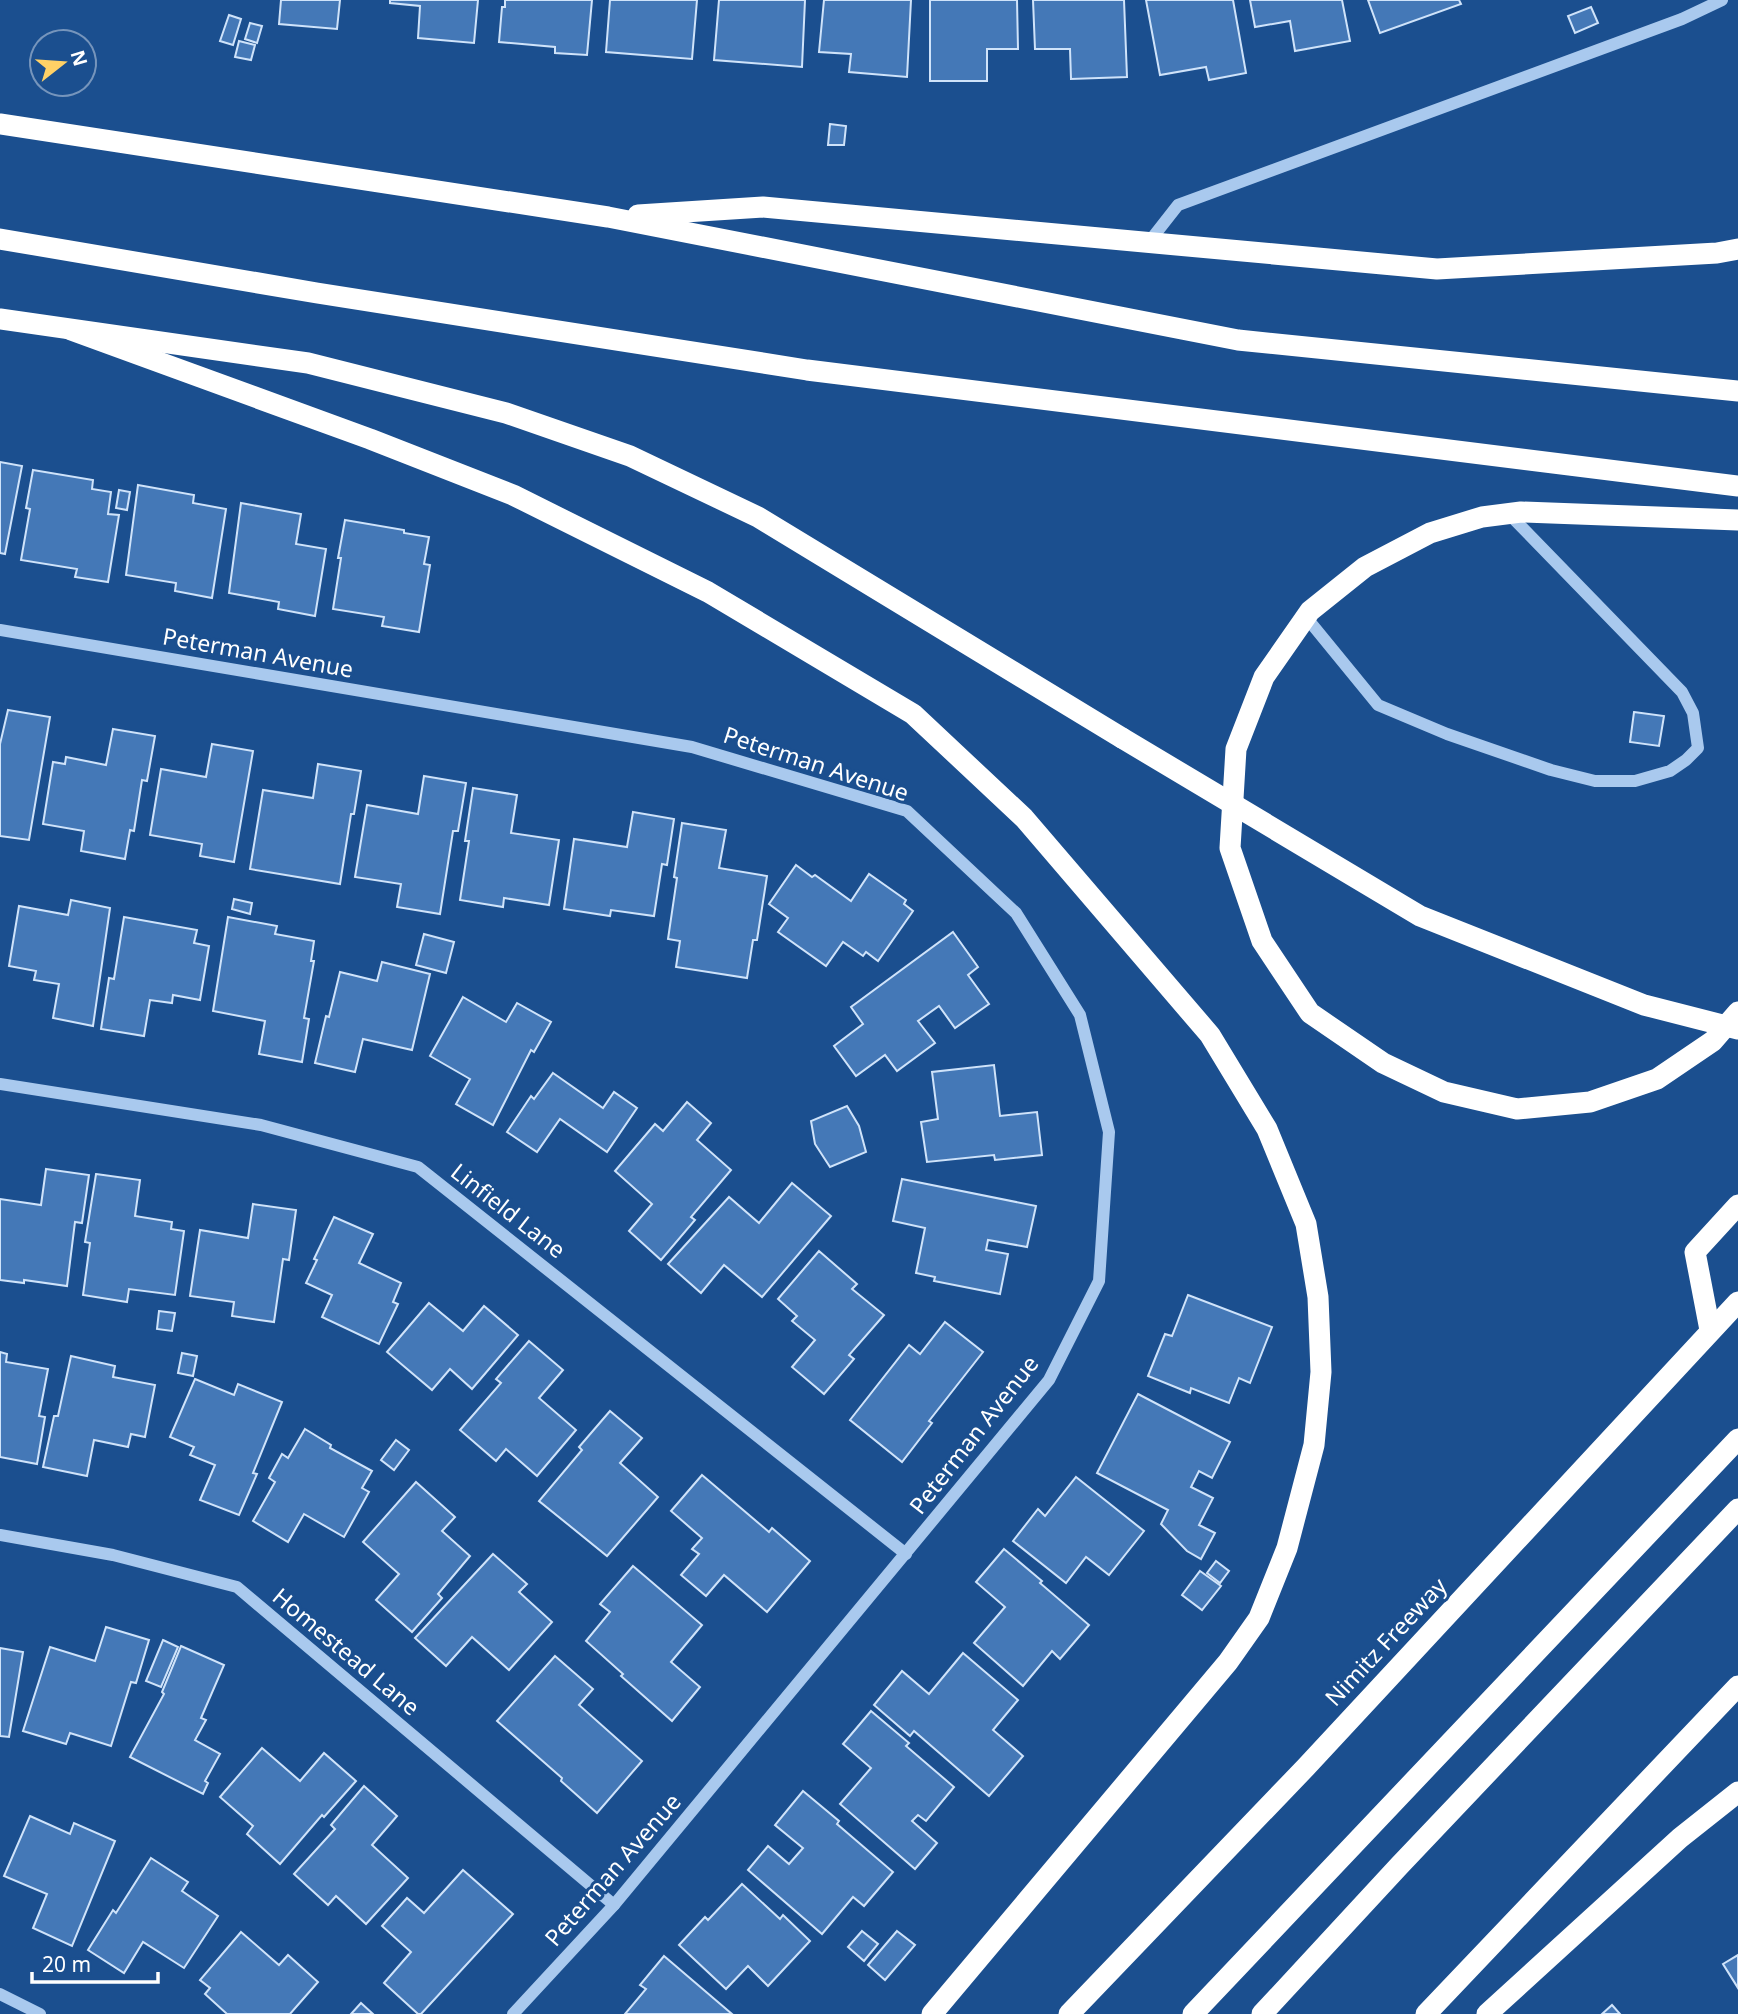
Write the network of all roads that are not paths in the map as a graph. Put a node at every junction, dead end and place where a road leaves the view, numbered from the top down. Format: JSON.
{"nodes":[{"id":1,"x":1722,"y":0,"type":"edge"},
{"id":2,"x":0,"y":124,"type":"edge"},
{"id":3,"x":608,"y":217,"type":"junction"},
{"id":4,"x":0,"y":239,"type":"edge"},
{"id":5,"x":1149,"y":242,"type":"junction"},
{"id":6,"x":1738,"y":249,"type":"edge"},
{"id":7,"x":0,"y":318,"type":"edge"},
{"id":8,"x":71,"y":330,"type":"junction"},
{"id":9,"x":1738,"y":391,"type":"edge"},
{"id":10,"x":1738,"y":486,"type":"edge"},
{"id":11,"x":1510,"y":514,"type":"junction"},
{"id":12,"x":1738,"y":520,"type":"edge"},
{"id":13,"x":1306,"y":617,"type":"junction"},
{"id":14,"x":0,"y":630,"type":"edge"},
{"id":15,"x":1738,"y":1012,"type":"edge"},
{"id":16,"x":1738,"y":1029,"type":"edge"},
{"id":17,"x":0,"y":1084,"type":"edge"},
{"id":18,"x":1738,"y":1205,"type":"edge"},
{"id":19,"x":1738,"y":1302,"type":"edge"},
{"id":20,"x":1710,"y":1330,"type":"junction"},
{"id":21,"x":1738,"y":1439,"type":"edge"},
{"id":22,"x":1738,"y":1509,"type":"edge"},
{"id":23,"x":0,"y":1535,"type":"edge"},
{"id":24,"x":906,"y":1554,"type":"junction"},
{"id":25,"x":1738,"y":1686,"type":"edge"},
{"id":26,"x":1738,"y":1792,"type":"edge"},
{"id":27,"x":614,"y":1905,"type":"junction"},
{"id":28,"x":0,"y":1994,"type":"edge"},
{"id":29,"x":40,"y":2014,"type":"edge"},
{"id":30,"x":513,"y":2014,"type":"edge"},
{"id":31,"x":932,"y":2014,"type":"edge"},
{"id":32,"x":1069,"y":2014,"type":"edge"},
{"id":33,"x":1193,"y":2014,"type":"edge"},
{"id":34,"x":1262,"y":2014,"type":"edge"},
{"id":35,"x":1426,"y":2014,"type":"edge"},
{"id":36,"x":1487,"y":2014,"type":"edge"}],
"edges":[{"from":1,"to":5,"type":"street"},
{"from":2,"to":3,"type":"highway"},
{"from":3,"to":5,"type":"highway"},
{"from":3,"to":9,"type":"highway"},
{"from":4,"to":10,"type":"highway"},
{"from":5,"to":6,"type":"highway"},
{"from":7,"to":8,"type":"highway"},
{"from":8,"to":16,"type":"highway","bridge":true},
{"from":8,"to":31,"type":"highway"},
{"from":11,"to":12,"type":"highway"},
{"from":11,"to":13,"type":"highway"},
{"from":11,"to":13,"type":"street"},
{"from":13,"to":15,"type":"highway"},
{"from":14,"to":24,"type":"street","name":"Peterman Avenue"},
{"from":17,"to":24,"type":"street","name":"Linfield Lane"},
{"from":18,"to":20,"type":"highway"},
{"from":19,"to":20,"type":"highway","name":"Nimitz Freeway"},
{"from":20,"to":32,"type":"highway","name":"Nimitz Freeway"},
{"from":21,"to":33,"type":"highway"},
{"from":22,"to":34,"type":"highway"},
{"from":23,"to":27,"type":"street","name":"Homestead Lane"},
{"from":24,"to":27,"type":"street","name":"Peterman Avenue"},
{"from":25,"to":35,"type":"highway"},
{"from":26,"to":36,"type":"highway"},
{"from":27,"to":30,"type":"street","name":"Peterman Avenue"},
{"from":28,"to":29,"type":"street"}]}
